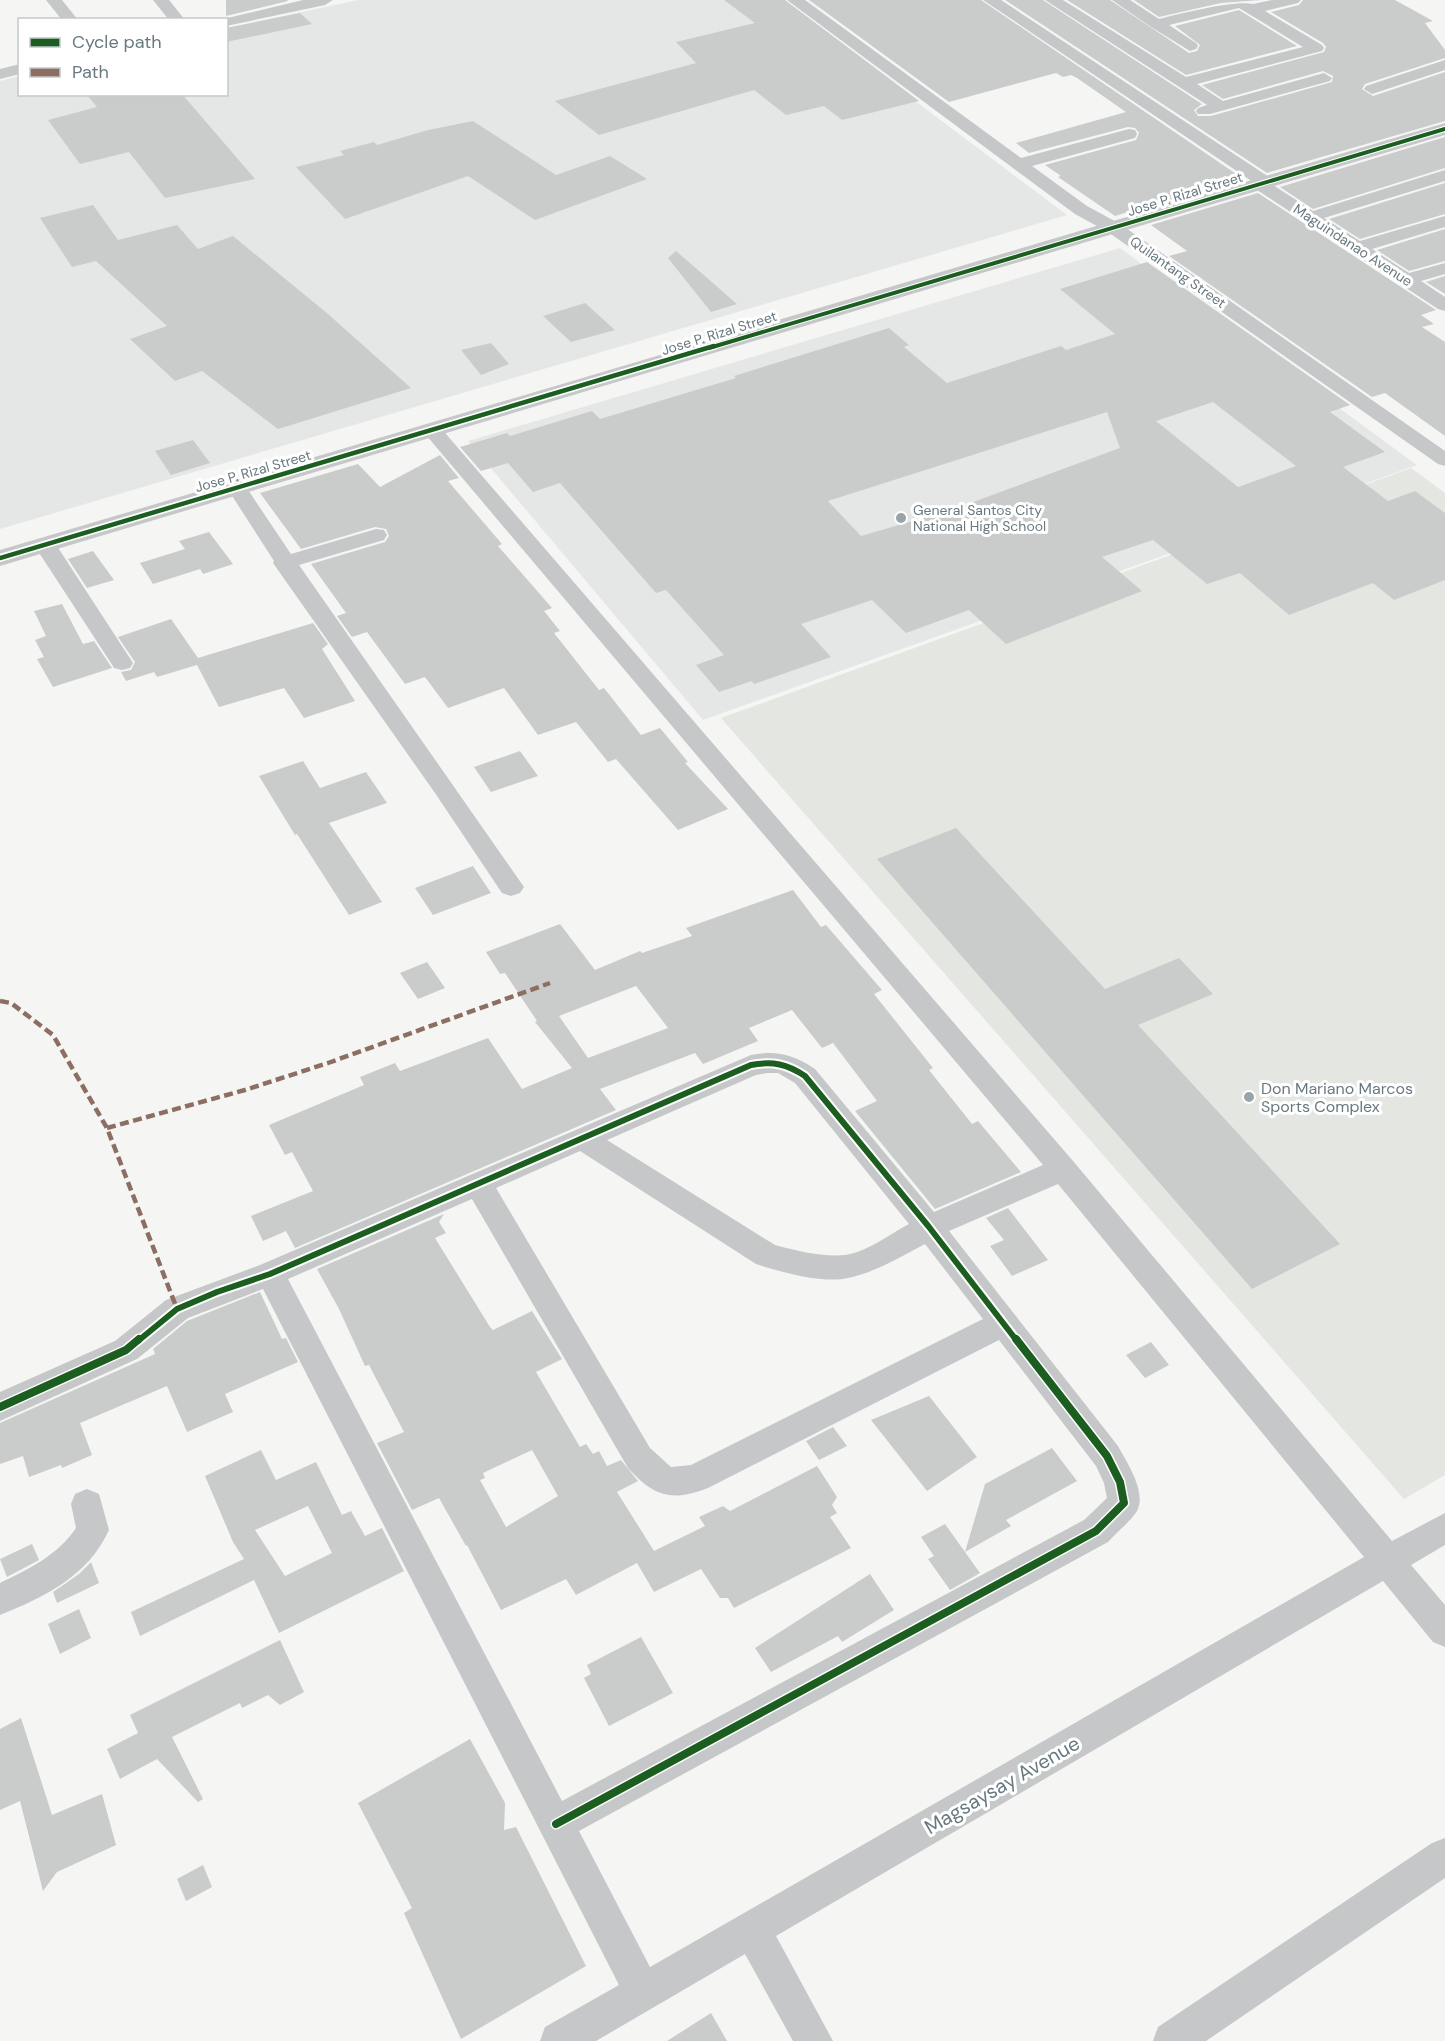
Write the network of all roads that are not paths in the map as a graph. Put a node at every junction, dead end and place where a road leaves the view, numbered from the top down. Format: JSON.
{"nodes":[{"id":1,"x":54,"y":0,"type":"edge"},
{"id":2,"x":161,"y":0,"type":"edge"},
{"id":3,"x":325,"y":0,"type":"edge"},
{"id":4,"x":795,"y":0,"type":"edge"},
{"id":5,"x":991,"y":0,"type":"edge"},
{"id":6,"x":1053,"y":0,"type":"edge"},
{"id":7,"x":1120,"y":0,"type":"edge"},
{"id":8,"x":1293,"y":0,"type":"edge"},
{"id":9,"x":288,"y":3,"type":"edge"},
{"id":10,"x":1243,"y":4,"type":"edge"},
{"id":11,"x":69,"y":18,"type":"edge"},
{"id":12,"x":176,"y":18,"type":"edge"},
{"id":13,"x":228,"y":20,"type":"edge"},
{"id":14,"x":1156,"y":24,"type":"junction"},
{"id":15,"x":1145,"y":59,"type":"junction"},
{"id":16,"x":1445,"y":65,"type":"edge"},
{"id":17,"x":18,"y":70,"type":"edge"},
{"id":18,"x":0,"y":74,"type":"edge"},
{"id":19,"x":1324,"y":78,"type":"dead end"},
{"id":20,"x":1184,"y":83,"type":"junction"},
{"id":21,"x":1372,"y":89,"type":"dead end"},
{"id":22,"x":1220,"y":106,"type":"junction"},
{"id":23,"x":1173,"y":119,"type":"junction"},
{"id":24,"x":1445,"y":129,"type":"edge"},
{"id":25,"x":1129,"y":134,"type":"dead end"},
{"id":26,"x":1018,"y":164,"type":"junction"},
{"id":27,"x":1445,"y":175,"type":"edge"},
{"id":28,"x":1263,"y":183,"type":"junction"},
{"id":29,"x":1310,"y":217,"type":"junction"},
{"id":30,"x":1445,"y":221,"type":"edge"},
{"id":31,"x":1114,"y":228,"type":"junction"},
{"id":32,"x":1357,"y":248,"type":"junction"},
{"id":33,"x":1445,"y":268,"type":"edge"},
{"id":34,"x":1406,"y":280,"type":"junction"},
{"id":35,"x":1445,"y":305,"type":"edge"},
{"id":36,"x":433,"y":431,"type":"junction"},
{"id":37,"x":1445,"y":460,"type":"edge"},
{"id":38,"x":237,"y":488,"type":"junction"},
{"id":39,"x":376,"y":535,"type":"dead end"},
{"id":40,"x":45,"y":544,"type":"junction"},
{"id":41,"x":0,"y":558,"type":"edge"},
{"id":42,"x":284,"y":563,"type":"junction"},
{"id":43,"x":122,"y":663,"type":"dead end"},
{"id":44,"x":511,"y":887,"type":"dead end"},
{"id":45,"x":583,"y":1139,"type":"junction"},
{"id":46,"x":1063,"y":1169,"type":"junction"},
{"id":47,"x":479,"y":1185,"type":"junction"},
{"id":48,"x":930,"y":1227,"type":"junction"},
{"id":49,"x":270,"y":1274,"type":"junction"},
{"id":50,"x":1003,"y":1323,"type":"junction"},
{"id":51,"x":0,"y":1407,"type":"edge"},
{"id":52,"x":87,"y":1504,"type":"dead end"},
{"id":53,"x":1445,"y":1528,"type":"edge"},
{"id":54,"x":1387,"y":1563,"type":"junction"},
{"id":55,"x":0,"y":1599,"type":"edge"},
{"id":56,"x":1445,"y":1631,"type":"edge"},
{"id":57,"x":556,"y":1824,"type":"junction"},
{"id":58,"x":1445,"y":1856,"type":"edge"},
{"id":59,"x":752,"y":1930,"type":"junction"},
{"id":60,"x":642,"y":1993,"type":"junction"},
{"id":61,"x":559,"y":2041,"type":"edge"},
{"id":62,"x":814,"y":2041,"type":"edge"},
{"id":63,"x":1173,"y":2041,"type":"edge"}],
"edges":[{"from":1,"to":11,"type":"street"},
{"from":2,"to":12,"type":"street"},
{"from":3,"to":9,"type":"street"},
{"from":4,"to":26,"type":"street","name":"Quilantang Street"},
{"from":5,"to":23,"type":"street","name":"Maguindanao Avenue"},
{"from":6,"to":15,"type":"street"},
{"from":7,"to":14,"type":"street"},
{"from":8,"to":10,"type":"street"},
{"from":9,"to":13,"type":"street"},
{"from":10,"to":14,"type":"street"},
{"from":10,"to":20,"type":"street"},
{"from":14,"to":15,"type":"street"},
{"from":15,"to":20,"type":"street"},
{"from":16,"to":21,"type":"street"},
{"from":17,"to":18,"type":"street"},
{"from":19,"to":22,"type":"street"},
{"from":20,"to":22,"type":"street"},
{"from":22,"to":23,"type":"street"},
{"from":23,"to":28,"type":"street","name":"Maguindanao Avenue"},
{"from":24,"to":28,"type":"street","name":"Jose P. Rizal Street"},
{"from":25,"to":26,"type":"street"},
{"from":26,"to":31,"type":"street","name":"Quilantang Street"},
{"from":27,"to":29,"type":"street"},
{"from":28,"to":29,"type":"street","name":"Maguindanao Avenue"},
{"from":28,"to":31,"type":"street","name":"Jose P. Rizal Street"},
{"from":29,"to":32,"type":"street","name":"Maguindanao Avenue"},
{"from":30,"to":32,"type":"street"},
{"from":31,"to":36,"type":"street","name":"Jose P. Rizal Street"},
{"from":31,"to":37,"type":"street","name":"Quilantang Street"},
{"from":32,"to":34,"type":"street","name":"Maguindanao Avenue"},
{"from":33,"to":34,"type":"street"},
{"from":34,"to":35,"type":"street","name":"Maguindanao Avenue"},
{"from":36,"to":38,"type":"street","name":"Jose P. Rizal Street"},
{"from":36,"to":46,"type":"street"},
{"from":38,"to":40,"type":"street","name":"Jose P. Rizal Street"},
{"from":38,"to":42,"type":"street"},
{"from":39,"to":42,"type":"street"},
{"from":40,"to":41,"type":"street","name":"Jose P. Rizal Street"},
{"from":40,"to":43,"type":"street"},
{"from":42,"to":44,"type":"street"},
{"from":45,"to":47,"type":"street"},
{"from":45,"to":48,"type":"street"},
{"from":45,"to":48,"type":"street"},
{"from":46,"to":48,"type":"street"},
{"from":46,"to":54,"type":"street"},
{"from":47,"to":49,"type":"street"},
{"from":47,"to":50,"type":"street"},
{"from":48,"to":50,"type":"street"},
{"from":49,"to":51,"type":"street"},
{"from":49,"to":57,"type":"street"},
{"from":50,"to":57,"type":"street"},
{"from":52,"to":55,"type":"street"},
{"from":53,"to":54,"type":"street","name":"Magsaysay Avenue"},
{"from":54,"to":56,"type":"street"},
{"from":54,"to":59,"type":"street","name":"Magsaysay Avenue"},
{"from":57,"to":60,"type":"street"},
{"from":58,"to":63,"type":"street"},
{"from":59,"to":60,"type":"street","name":"Magsaysay Avenue"},
{"from":59,"to":62,"type":"street"},
{"from":60,"to":61,"type":"street","name":"Magsaysay Avenue"}]}
